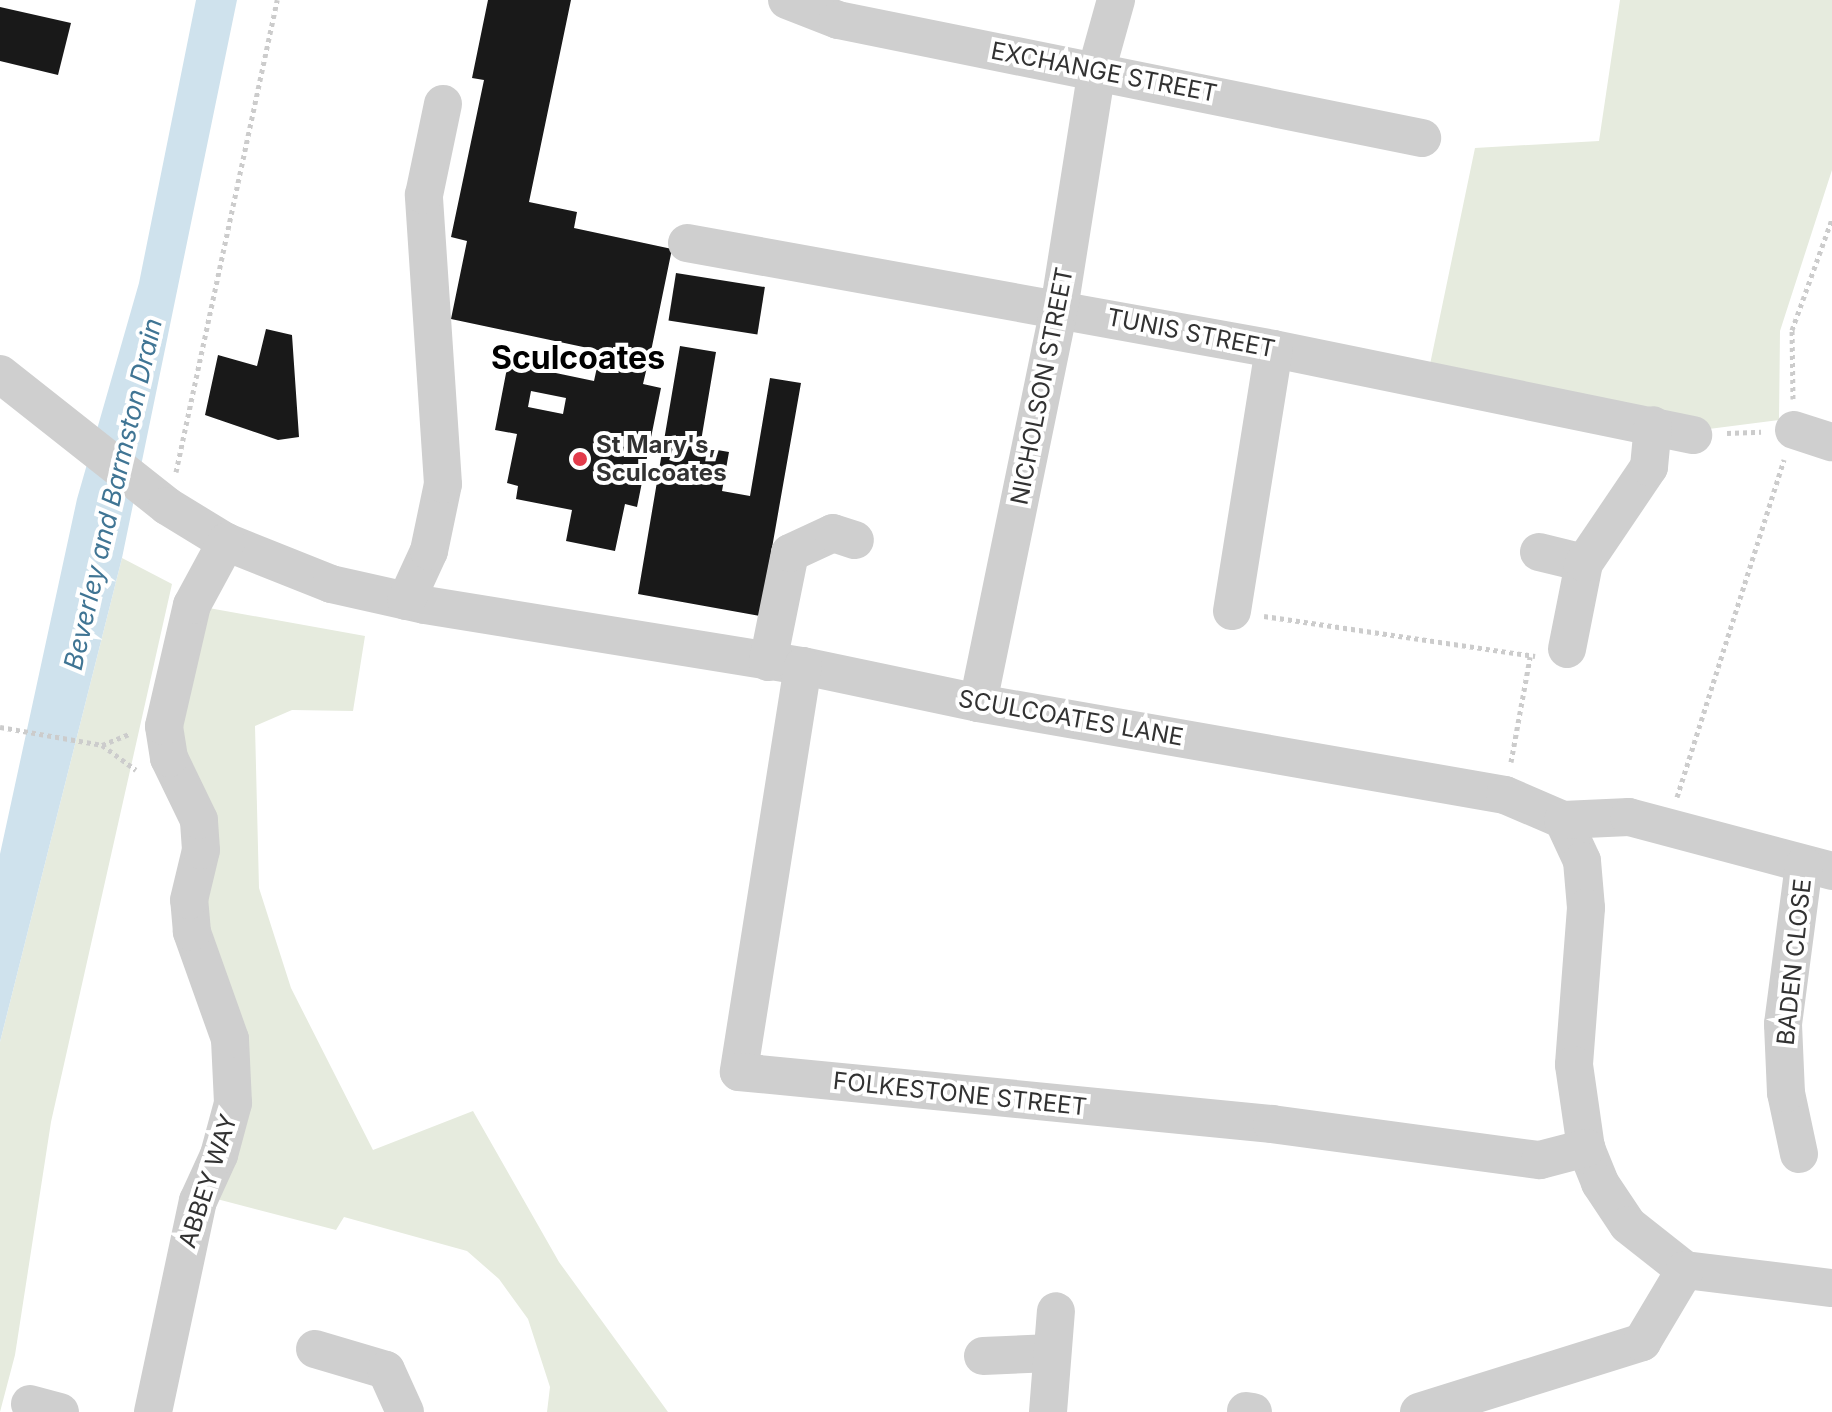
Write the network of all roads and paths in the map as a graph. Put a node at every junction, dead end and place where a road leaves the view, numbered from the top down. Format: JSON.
{"nodes":[{"id":1,"x":277,"y":0,"type":"edge"},
{"id":2,"x":787,"y":0,"type":"edge"},
{"id":3,"x":1116,"y":0,"type":"edge"},
{"id":4,"x":1097,"y":68,"type":"junction"},
{"id":5,"x":443,"y":104,"type":"dead end"},
{"id":6,"x":1422,"y":138,"type":"dead end"},
{"id":7,"x":1832,"y":219,"type":"edge"},
{"id":8,"x":687,"y":243,"type":"dead end"},
{"id":9,"x":1059,"y":309,"type":"junction"},
{"id":10,"x":1274,"y":349,"type":"junction"},
{"id":11,"x":0,"y":374,"type":"edge"},
{"id":12,"x":1653,"y":425,"type":"junction"},
{"id":13,"x":1794,"y":430,"type":"junction"},
{"id":14,"x":1693,"y":435,"type":"joint"},
{"id":15,"x":1832,"y":442,"type":"edge"},
{"id":16,"x":154,"y":497,"type":"junction"},
{"id":17,"x":855,"y":540,"type":"dead end"},
{"id":18,"x":226,"y":542,"type":"junction"},
{"id":19,"x":1539,"y":552,"type":"dead end"},
{"id":20,"x":1584,"y":563,"type":"junction"},
{"id":21,"x":406,"y":601,"type":"junction"},
{"id":22,"x":1232,"y":611,"type":"joint"},
{"id":23,"x":1567,"y":649,"type":"dead end"},
{"id":24,"x":786,"y":664,"type":"junction"},
{"id":25,"x":978,"y":703,"type":"junction"},
{"id":26,"x":1,"y":727,"type":"edge"},
{"id":27,"x":102,"y":745,"type":"dead end"},
{"id":28,"x":1505,"y":795,"type":"junction"},
{"id":29,"x":1563,"y":820,"type":"junction"},
{"id":30,"x":1668,"y":827,"type":"junction"},
{"id":31,"x":1818,"y":868,"type":"edge"},
{"id":32,"x":1586,"y":1148,"type":"junction"},
{"id":33,"x":1799,"y":1154,"type":"dead end"},
{"id":34,"x":1685,"y":1270,"type":"junction"},
{"id":35,"x":1832,"y":1288,"type":"edge"},
{"id":36,"x":1056,"y":1311,"type":"dead end"},
{"id":37,"x":315,"y":1349,"type":"dead end"},
{"id":38,"x":1052,"y":1353,"type":"junction"},
{"id":39,"x":983,"y":1356,"type":"dead end"},
{"id":40,"x":153,"y":1412,"type":"edge"},
{"id":41,"x":405,"y":1412,"type":"edge"},
{"id":42,"x":1048,"y":1412,"type":"edge"},
{"id":43,"x":1419,"y":1412,"type":"edge"}],
"edges":[{"from":1,"to":16,"type":"path"},
{"from":2,"to":4,"type":"street","name":"EXCHANGE STREET"},
{"from":3,"to":4,"type":"street","name":"NICHOLSON STREET"},
{"from":4,"to":6,"type":"street","name":"EXCHANGE STREET"},
{"from":4,"to":9,"type":"street","name":"NICHOLSON STREET"},
{"from":5,"to":21,"type":"street"},
{"from":7,"to":13,"type":"path"},
{"from":8,"to":9,"type":"street","name":"TUNIS STREET"},
{"from":9,"to":10,"type":"street","name":"TUNIS STREET"},
{"from":9,"to":25,"type":"street","name":"NICHOLSON STREET"},
{"from":10,"to":12,"type":"street","name":"TUNIS STREET"},
{"from":10,"to":22,"type":"street"},
{"from":11,"to":16,"type":"street","name":"SCULCOATES LANE"},
{"from":12,"to":14,"type":"street","name":"TUNIS STREET"},
{"from":12,"to":20,"type":"street"},
{"from":13,"to":14,"type":"path"},
{"from":13,"to":15,"type":"street"},
{"from":13,"to":30,"type":"path"},
{"from":16,"to":18,"type":"street","name":"SCULCOATES LANE"},
{"from":17,"to":24,"type":"street"},
{"from":18,"to":21,"type":"street","name":"SCULCOATES LANE"},
{"from":18,"to":40,"type":"street","name":"ABBEY WAY"},
{"from":19,"to":20,"type":"street"},
{"from":20,"to":23,"type":"street"},
{"from":21,"to":24,"type":"street","name":"SCULCOATES LANE"},
{"from":22,"to":28,"type":"path"},
{"from":24,"to":25,"type":"street","name":"SCULCOATES LANE"},
{"from":24,"to":32,"type":"street","name":"FOLKESTONE STREET"},
{"from":25,"to":28,"type":"street","name":"SCULCOATES LANE"},
{"from":26,"to":27,"type":"path"},
{"from":28,"to":29,"type":"street","name":"SCULCOATES LANE"},
{"from":29,"to":30,"type":"street"},
{"from":29,"to":32,"type":"street"},
{"from":30,"to":31,"type":"street"},
{"from":31,"to":33,"type":"street","name":"BADEN CLOSE"},
{"from":32,"to":34,"type":"street"},
{"from":34,"to":35,"type":"street"},
{"from":34,"to":43,"type":"street"},
{"from":36,"to":38,"type":"street"},
{"from":37,"to":41,"type":"street"},
{"from":38,"to":39,"type":"street"},
{"from":38,"to":42,"type":"street"}]}
